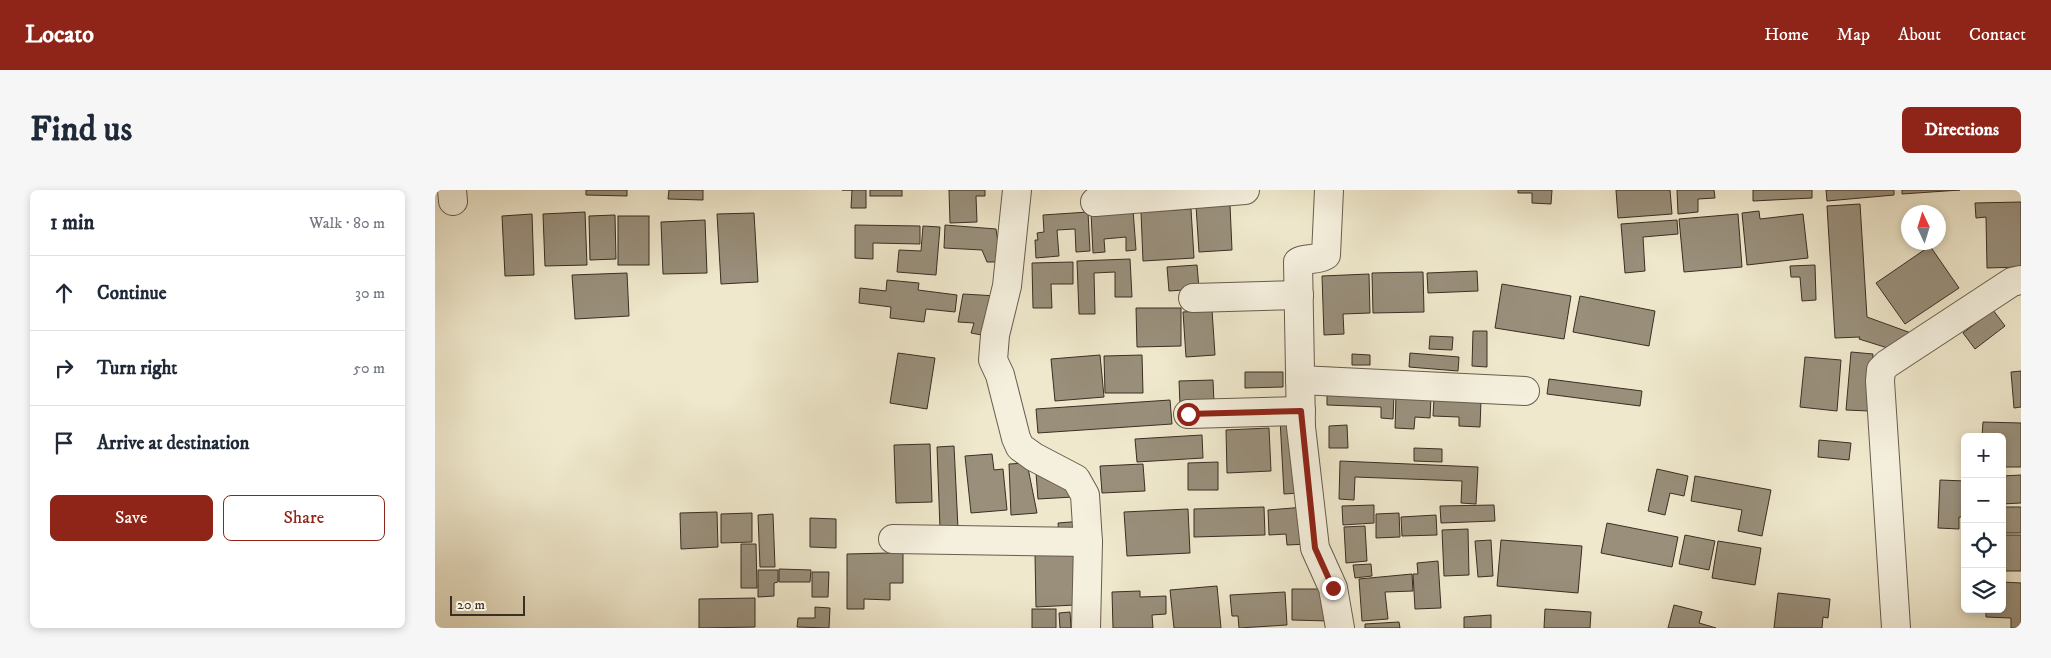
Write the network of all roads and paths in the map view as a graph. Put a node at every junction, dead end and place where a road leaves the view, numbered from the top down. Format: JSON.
{"nodes":[{"id":1,"x":1017,"y":190,"type":"edge"},
{"id":2,"x":1245,"y":190,"type":"edge"},
{"id":3,"x":1329,"y":190,"type":"edge"},
{"id":4,"x":1095,"y":202,"type":"dead end"},
{"id":5,"x":2021,"y":280,"type":"edge"},
{"id":6,"x":1299,"y":295,"type":"junction"},
{"id":7,"x":1193,"y":298,"type":"dead end"},
{"id":8,"x":1300,"y":380,"type":"junction"},
{"id":9,"x":1525,"y":391,"type":"dead end"},
{"id":10,"x":1301,"y":411,"type":"junction"},
{"id":11,"x":1188,"y":414,"type":"dead end"},
{"id":12,"x":893,"y":539,"type":"dead end"},
{"id":13,"x":1087,"y":542,"type":"junction"},
{"id":14,"x":1086,"y":628,"type":"edge"},
{"id":15,"x":1340,"y":628,"type":"edge"},
{"id":16,"x":1896,"y":628,"type":"edge"}],
"edges":[{"from":1,"to":13,"type":"street"},
{"from":2,"to":4,"type":"street"},
{"from":3,"to":6,"type":"street"},
{"from":5,"to":16,"type":"street"},
{"from":6,"to":7,"type":"street"},
{"from":6,"to":8,"type":"street"},
{"from":8,"to":9,"type":"street"},
{"from":8,"to":10,"type":"street"},
{"from":10,"to":11,"type":"street"},
{"from":10,"to":15,"type":"street"},
{"from":12,"to":13,"type":"street"},
{"from":13,"to":14,"type":"street"}]}
